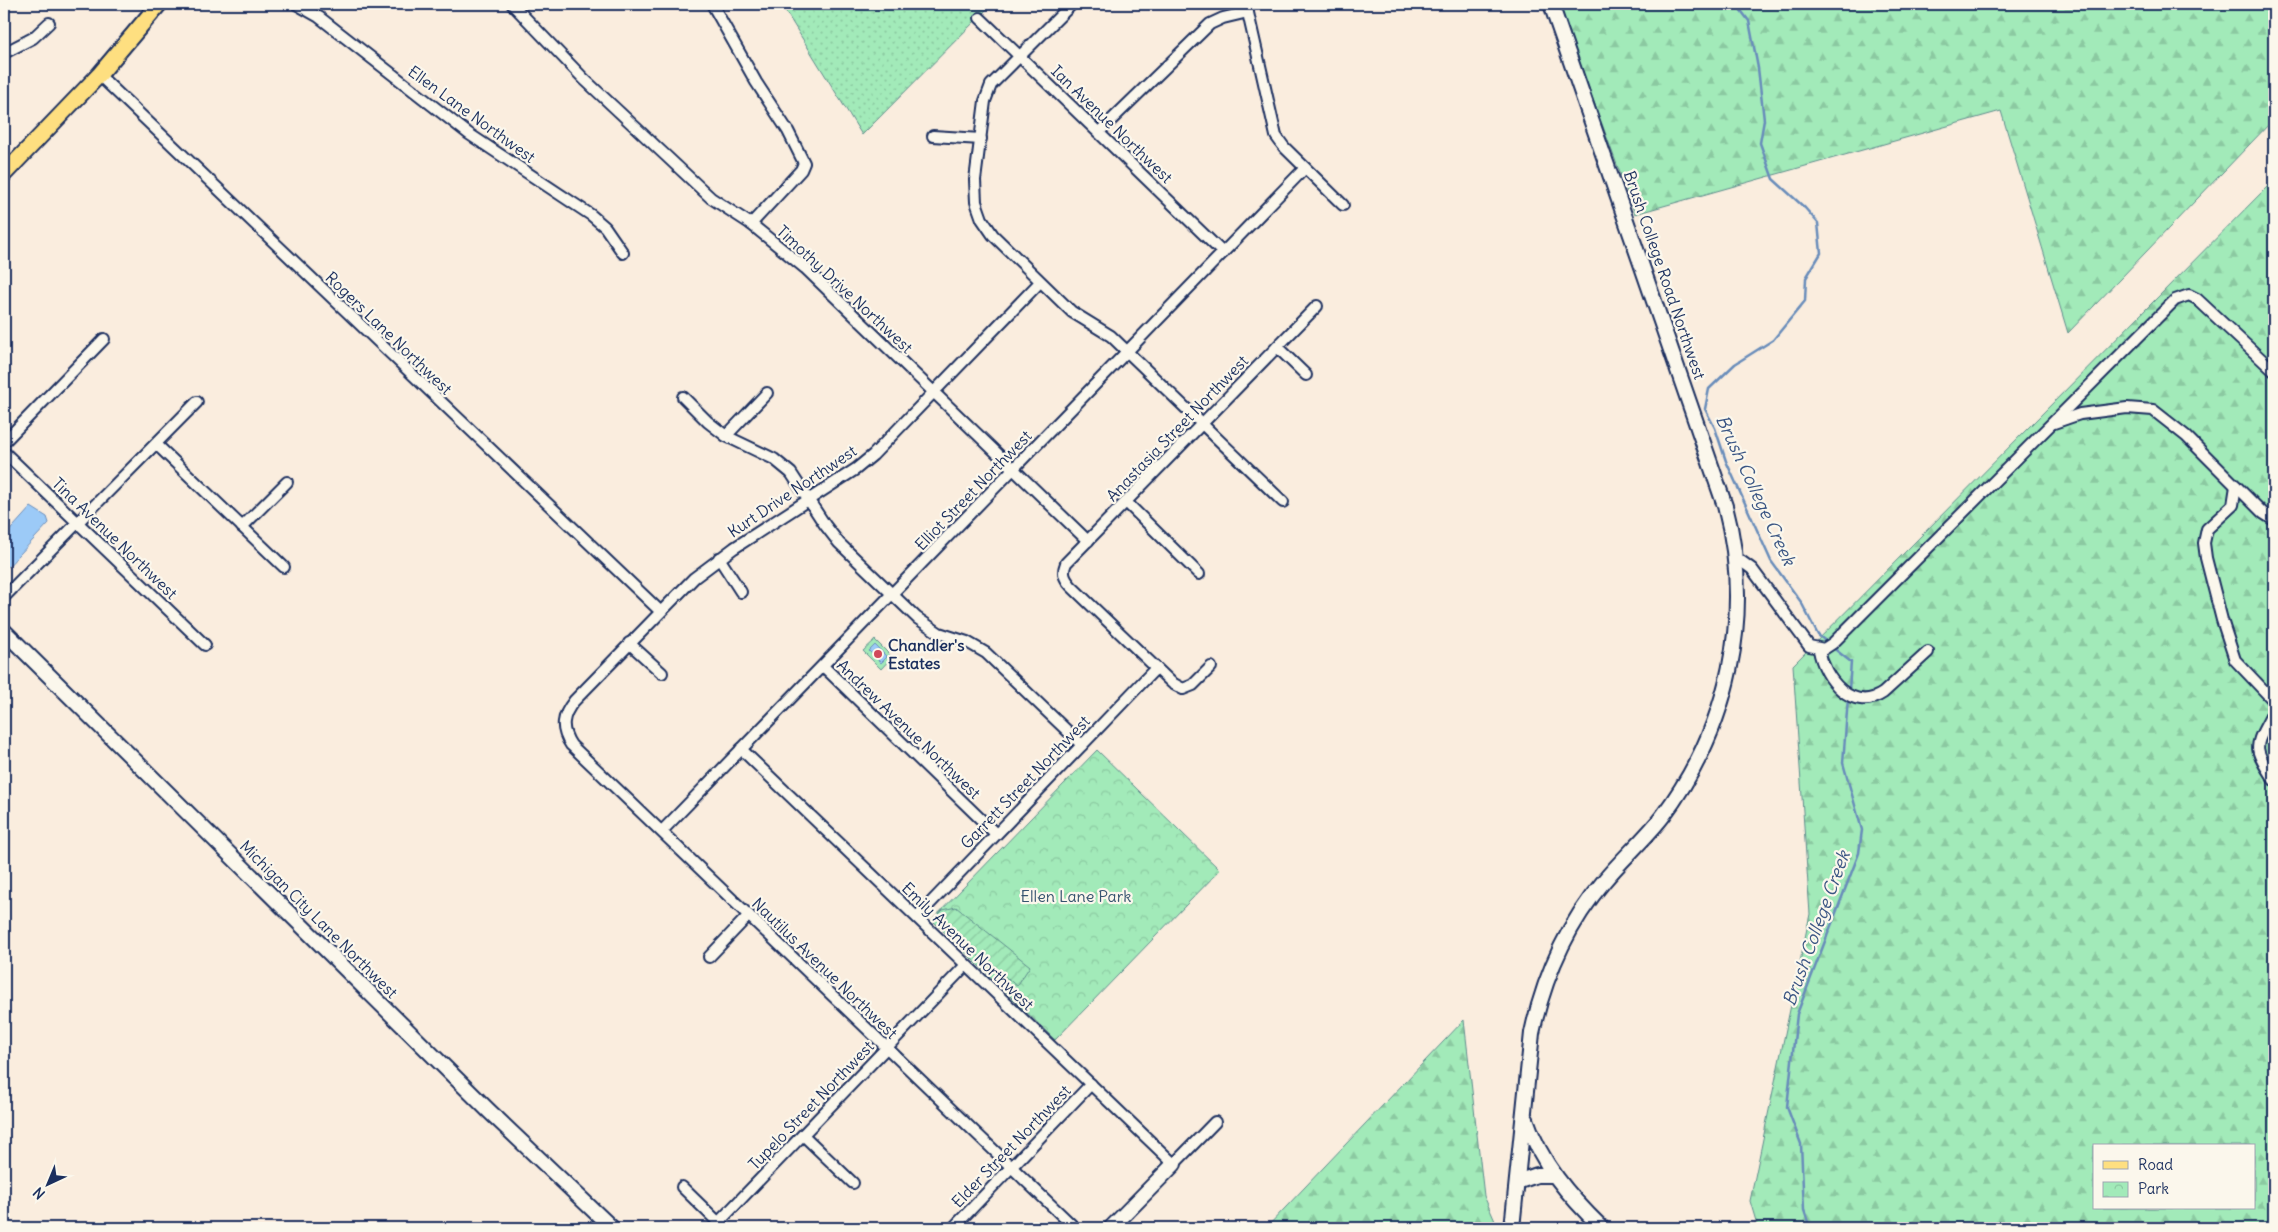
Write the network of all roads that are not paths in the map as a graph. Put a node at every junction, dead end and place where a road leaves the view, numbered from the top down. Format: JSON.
{"nodes":[{"id":1,"x":159,"y":4,"type":"edge"},
{"id":2,"x":296,"y":4,"type":"edge"},
{"id":3,"x":512,"y":4,"type":"edge"},
{"id":4,"x":712,"y":4,"type":"edge"},
{"id":5,"x":1072,"y":4,"type":"edge"},
{"id":6,"x":1552,"y":4,"type":"edge"},
{"id":7,"x":1247,"y":8,"type":"edge"},
{"id":8,"x":980,"y":18,"type":"dead end"},
{"id":9,"x":49,"y":22,"type":"dead end"},
{"id":10,"x":4,"y":53,"type":"edge"},
{"id":11,"x":1019,"y":56,"type":"junction"},
{"id":12,"x":99,"y":75,"type":"junction"},
{"id":13,"x":1099,"y":132,"type":"junction"},
{"id":14,"x":933,"y":136,"type":"dead end"},
{"id":15,"x":980,"y":139,"type":"junction"},
{"id":16,"x":1305,"y":168,"type":"junction"},
{"id":17,"x":4,"y":174,"type":"edge"},
{"id":18,"x":1343,"y":205,"type":"dead end"},
{"id":19,"x":751,"y":224,"type":"junction"},
{"id":20,"x":1223,"y":253,"type":"junction"},
{"id":21,"x":623,"y":254,"type":"dead end"},
{"id":22,"x":1040,"y":282,"type":"junction"},
{"id":23,"x":1317,"y":306,"type":"dead end"},
{"id":24,"x":104,"y":339,"type":"dead end"},
{"id":25,"x":1277,"y":347,"type":"junction"},
{"id":26,"x":1128,"y":352,"type":"junction"},
{"id":27,"x":2274,"y":372,"type":"edge"},
{"id":28,"x":1306,"y":375,"type":"dead end"},
{"id":29,"x":934,"y":392,"type":"junction"},
{"id":30,"x":767,"y":393,"type":"dead end"},
{"id":31,"x":683,"y":397,"type":"dead end"},
{"id":32,"x":197,"y":402,"type":"dead end"},
{"id":33,"x":1202,"y":424,"type":"junction"},
{"id":34,"x":2051,"y":424,"type":"junction"},
{"id":35,"x":726,"y":436,"type":"junction"},
{"id":36,"x":4,"y":442,"type":"edge"},
{"id":37,"x":156,"y":444,"type":"junction"},
{"id":38,"x":4,"y":452,"type":"edge"},
{"id":39,"x":1014,"y":469,"type":"junction"},
{"id":40,"x":287,"y":482,"type":"dead end"},
{"id":41,"x":2236,"y":486,"type":"junction"},
{"id":42,"x":808,"y":500,"type":"junction"},
{"id":43,"x":1126,"y":502,"type":"junction"},
{"id":44,"x":1283,"y":502,"type":"dead end"},
{"id":45,"x":2274,"y":520,"type":"edge"},
{"id":46,"x":77,"y":523,"type":"junction"},
{"id":47,"x":242,"y":527,"type":"junction"},
{"id":48,"x":1088,"y":541,"type":"junction"},
{"id":49,"x":719,"y":558,"type":"junction"},
{"id":50,"x":1736,"y":561,"type":"junction"},
{"id":51,"x":284,"y":567,"type":"dead end"},
{"id":52,"x":1199,"y":574,"type":"dead end"},
{"id":53,"x":741,"y":592,"type":"dead end"},
{"id":54,"x":892,"y":594,"type":"junction"},
{"id":55,"x":4,"y":597,"type":"edge"},
{"id":56,"x":660,"y":611,"type":"junction"},
{"id":57,"x":4,"y":631,"type":"edge"},
{"id":58,"x":629,"y":642,"type":"junction"},
{"id":59,"x":205,"y":645,"type":"dead end"},
{"id":60,"x":1818,"y":650,"type":"junction"},
{"id":61,"x":1928,"y":652,"type":"dead end"},
{"id":62,"x":823,"y":666,"type":"junction"},
{"id":63,"x":1211,"y":667,"type":"dead end"},
{"id":64,"x":1156,"y":668,"type":"junction"},
{"id":65,"x":662,"y":674,"type":"dead end"},
{"id":66,"x":2274,"y":705,"type":"edge"},
{"id":67,"x":2274,"y":710,"type":"edge"},
{"id":68,"x":563,"y":724,"type":"joint"},
{"id":69,"x":1082,"y":745,"type":"junction"},
{"id":70,"x":741,"y":749,"type":"junction"},
{"id":71,"x":2274,"y":780,"type":"edge"},
{"id":72,"x":662,"y":831,"type":"junction"},
{"id":73,"x":996,"y":834,"type":"junction"},
{"id":74,"x":749,"y":915,"type":"junction"},
{"id":75,"x":917,"y":918,"type":"junction"},
{"id":76,"x":709,"y":957,"type":"dead end"},
{"id":77,"x":966,"y":965,"type":"junction"},
{"id":78,"x":887,"y":1047,"type":"junction"},
{"id":79,"x":1091,"y":1084,"type":"junction"},
{"id":80,"x":1524,"y":1114,"type":"junction"},
{"id":81,"x":1215,"y":1122,"type":"dead end"},
{"id":82,"x":802,"y":1135,"type":"junction"},
{"id":83,"x":1174,"y":1164,"type":"junction"},
{"id":84,"x":1012,"y":1167,"type":"junction"},
{"id":85,"x":1553,"y":1175,"type":"junction"},
{"id":86,"x":1517,"y":1182,"type":"junction"},
{"id":87,"x":853,"y":1184,"type":"dead end"},
{"id":88,"x":682,"y":1187,"type":"dead end"},
{"id":89,"x":721,"y":1226,"type":"edge"},
{"id":90,"x":612,"y":1228,"type":"edge"},
{"id":91,"x":953,"y":1228,"type":"edge"},
{"id":92,"x":1075,"y":1228,"type":"edge"},
{"id":93,"x":1111,"y":1228,"type":"edge"},
{"id":94,"x":1512,"y":1228,"type":"edge"},
{"id":95,"x":1602,"y":1228,"type":"edge"}],
"edges":[{"from":1,"to":12,"type":"main road"},
{"from":2,"to":21,"type":"street","name":"Ellen Lane Northwest"},
{"from":3,"to":19,"type":"street","name":"Timothy Drive Northwest"},
{"from":4,"to":19,"type":"street"},
{"from":5,"to":11,"type":"street"},
{"from":6,"to":50,"type":"street","name":"Brush College Road Northwest"},
{"from":7,"to":13,"type":"street"},
{"from":7,"to":16,"type":"street"},
{"from":8,"to":11,"type":"street","name":"Ian Avenue Northwest"},
{"from":9,"to":10,"type":"street"},
{"from":11,"to":13,"type":"street","name":"Ian Avenue Northwest"},
{"from":11,"to":15,"type":"street"},
{"from":12,"to":17,"type":"main road"},
{"from":12,"to":56,"type":"street","name":"Rogers Lane Northwest"},
{"from":13,"to":20,"type":"street","name":"Ian Avenue Northwest"},
{"from":14,"to":15,"type":"street"},
{"from":15,"to":22,"type":"street"},
{"from":16,"to":18,"type":"street"},
{"from":16,"to":20,"type":"street","name":"Elliot Street Northwest"},
{"from":19,"to":29,"type":"street","name":"Timothy Drive Northwest"},
{"from":20,"to":26,"type":"street","name":"Elliot Street Northwest"},
{"from":22,"to":26,"type":"street"},
{"from":22,"to":29,"type":"street","name":"Kurt Drive Northwest"},
{"from":23,"to":25,"type":"street","name":"Anastasia Street Northwest"},
{"from":24,"to":36,"type":"street"},
{"from":25,"to":28,"type":"street"},
{"from":25,"to":33,"type":"street","name":"Anastasia Street Northwest"},
{"from":26,"to":33,"type":"street"},
{"from":26,"to":39,"type":"street","name":"Elliot Street Northwest"},
{"from":27,"to":34,"type":"street"},
{"from":29,"to":39,"type":"street","name":"Timothy Drive Northwest"},
{"from":29,"to":42,"type":"street","name":"Kurt Drive Northwest"},
{"from":30,"to":35,"type":"street"},
{"from":31,"to":35,"type":"street"},
{"from":32,"to":37,"type":"street"},
{"from":33,"to":43,"type":"street","name":"Anastasia Street Northwest"},
{"from":33,"to":44,"type":"street"},
{"from":34,"to":41,"type":"street"},
{"from":34,"to":60,"type":"street"},
{"from":35,"to":42,"type":"street"},
{"from":37,"to":46,"type":"street"},
{"from":37,"to":47,"type":"street"},
{"from":38,"to":46,"type":"street","name":"Tina Avenue Northwest"},
{"from":39,"to":48,"type":"street","name":"Timothy Drive Northwest"},
{"from":39,"to":54,"type":"street","name":"Elliot Street Northwest"},
{"from":40,"to":47,"type":"street"},
{"from":41,"to":45,"type":"street"},
{"from":41,"to":66,"type":"street"},
{"from":42,"to":49,"type":"street","name":"Kurt Drive Northwest"},
{"from":42,"to":54,"type":"street"},
{"from":43,"to":48,"type":"street","name":"Anastasia Street Northwest"},
{"from":43,"to":52,"type":"street"},
{"from":46,"to":55,"type":"street"},
{"from":46,"to":59,"type":"street","name":"Tina Avenue Northwest"},
{"from":47,"to":51,"type":"street"},
{"from":48,"to":64,"type":"street","name":"Anastasia Street Northwest"},
{"from":49,"to":53,"type":"street"},
{"from":49,"to":56,"type":"street","name":"Kurt Drive Northwest"},
{"from":50,"to":60,"type":"street"},
{"from":50,"to":80,"type":"street","name":"Brush College Road Northwest"},
{"from":54,"to":62,"type":"street","name":"Elliot Street Northwest"},
{"from":54,"to":69,"type":"street"},
{"from":56,"to":58,"type":"street","name":"Kurt Drive Northwest"},
{"from":57,"to":90,"type":"street","name":"Michigan City Lane Northwest"},
{"from":58,"to":65,"type":"street"},
{"from":58,"to":68,"type":"street","name":"Kurt Drive Northwest"},
{"from":60,"to":61,"type":"street"},
{"from":62,"to":70,"type":"street","name":"Elliot Street Northwest"},
{"from":62,"to":73,"type":"street","name":"Andrew Avenue Northwest"},
{"from":63,"to":64,"type":"street"},
{"from":64,"to":69,"type":"street","name":"Garrett Street Northwest"},
{"from":67,"to":71,"type":"street"},
{"from":68,"to":72,"type":"street","name":"Nautilus Avenue Northwest"},
{"from":69,"to":73,"type":"street","name":"Garrett Street Northwest"},
{"from":70,"to":72,"type":"street","name":"Elliot Street Northwest"},
{"from":70,"to":75,"type":"street","name":"Emily Avenue Northwest"},
{"from":72,"to":74,"type":"street","name":"Nautilus Avenue Northwest"},
{"from":73,"to":75,"type":"street","name":"Garrett Street Northwest"},
{"from":74,"to":76,"type":"street"},
{"from":74,"to":78,"type":"street","name":"Nautilus Avenue Northwest"},
{"from":75,"to":77,"type":"street","name":"Emily Avenue Northwest"},
{"from":77,"to":78,"type":"street","name":"Tupelo Street Northwest"},
{"from":77,"to":79,"type":"street","name":"Emily Avenue Northwest"},
{"from":78,"to":82,"type":"street","name":"Tupelo Street Northwest"},
{"from":78,"to":84,"type":"street","name":"Nautilus Avenue Northwest"},
{"from":79,"to":83,"type":"street","name":"Emily Avenue Northwest"},
{"from":79,"to":84,"type":"street","name":"Elder Street Northwest"},
{"from":80,"to":85,"type":"street"},
{"from":80,"to":86,"type":"street","name":"Brush College Road Northwest"},
{"from":81,"to":83,"type":"street"},
{"from":82,"to":87,"type":"street"},
{"from":82,"to":89,"type":"street","name":"Tupelo Street Northwest"},
{"from":83,"to":93,"type":"street"},
{"from":84,"to":91,"type":"street","name":"Elder Street Northwest"},
{"from":84,"to":92,"type":"street","name":"Nautilus Avenue Northwest"},
{"from":85,"to":86,"type":"street"},
{"from":85,"to":95,"type":"street"},
{"from":86,"to":94,"type":"street","name":"Brush College Road Northwest"},
{"from":88,"to":89,"type":"street"}]}
